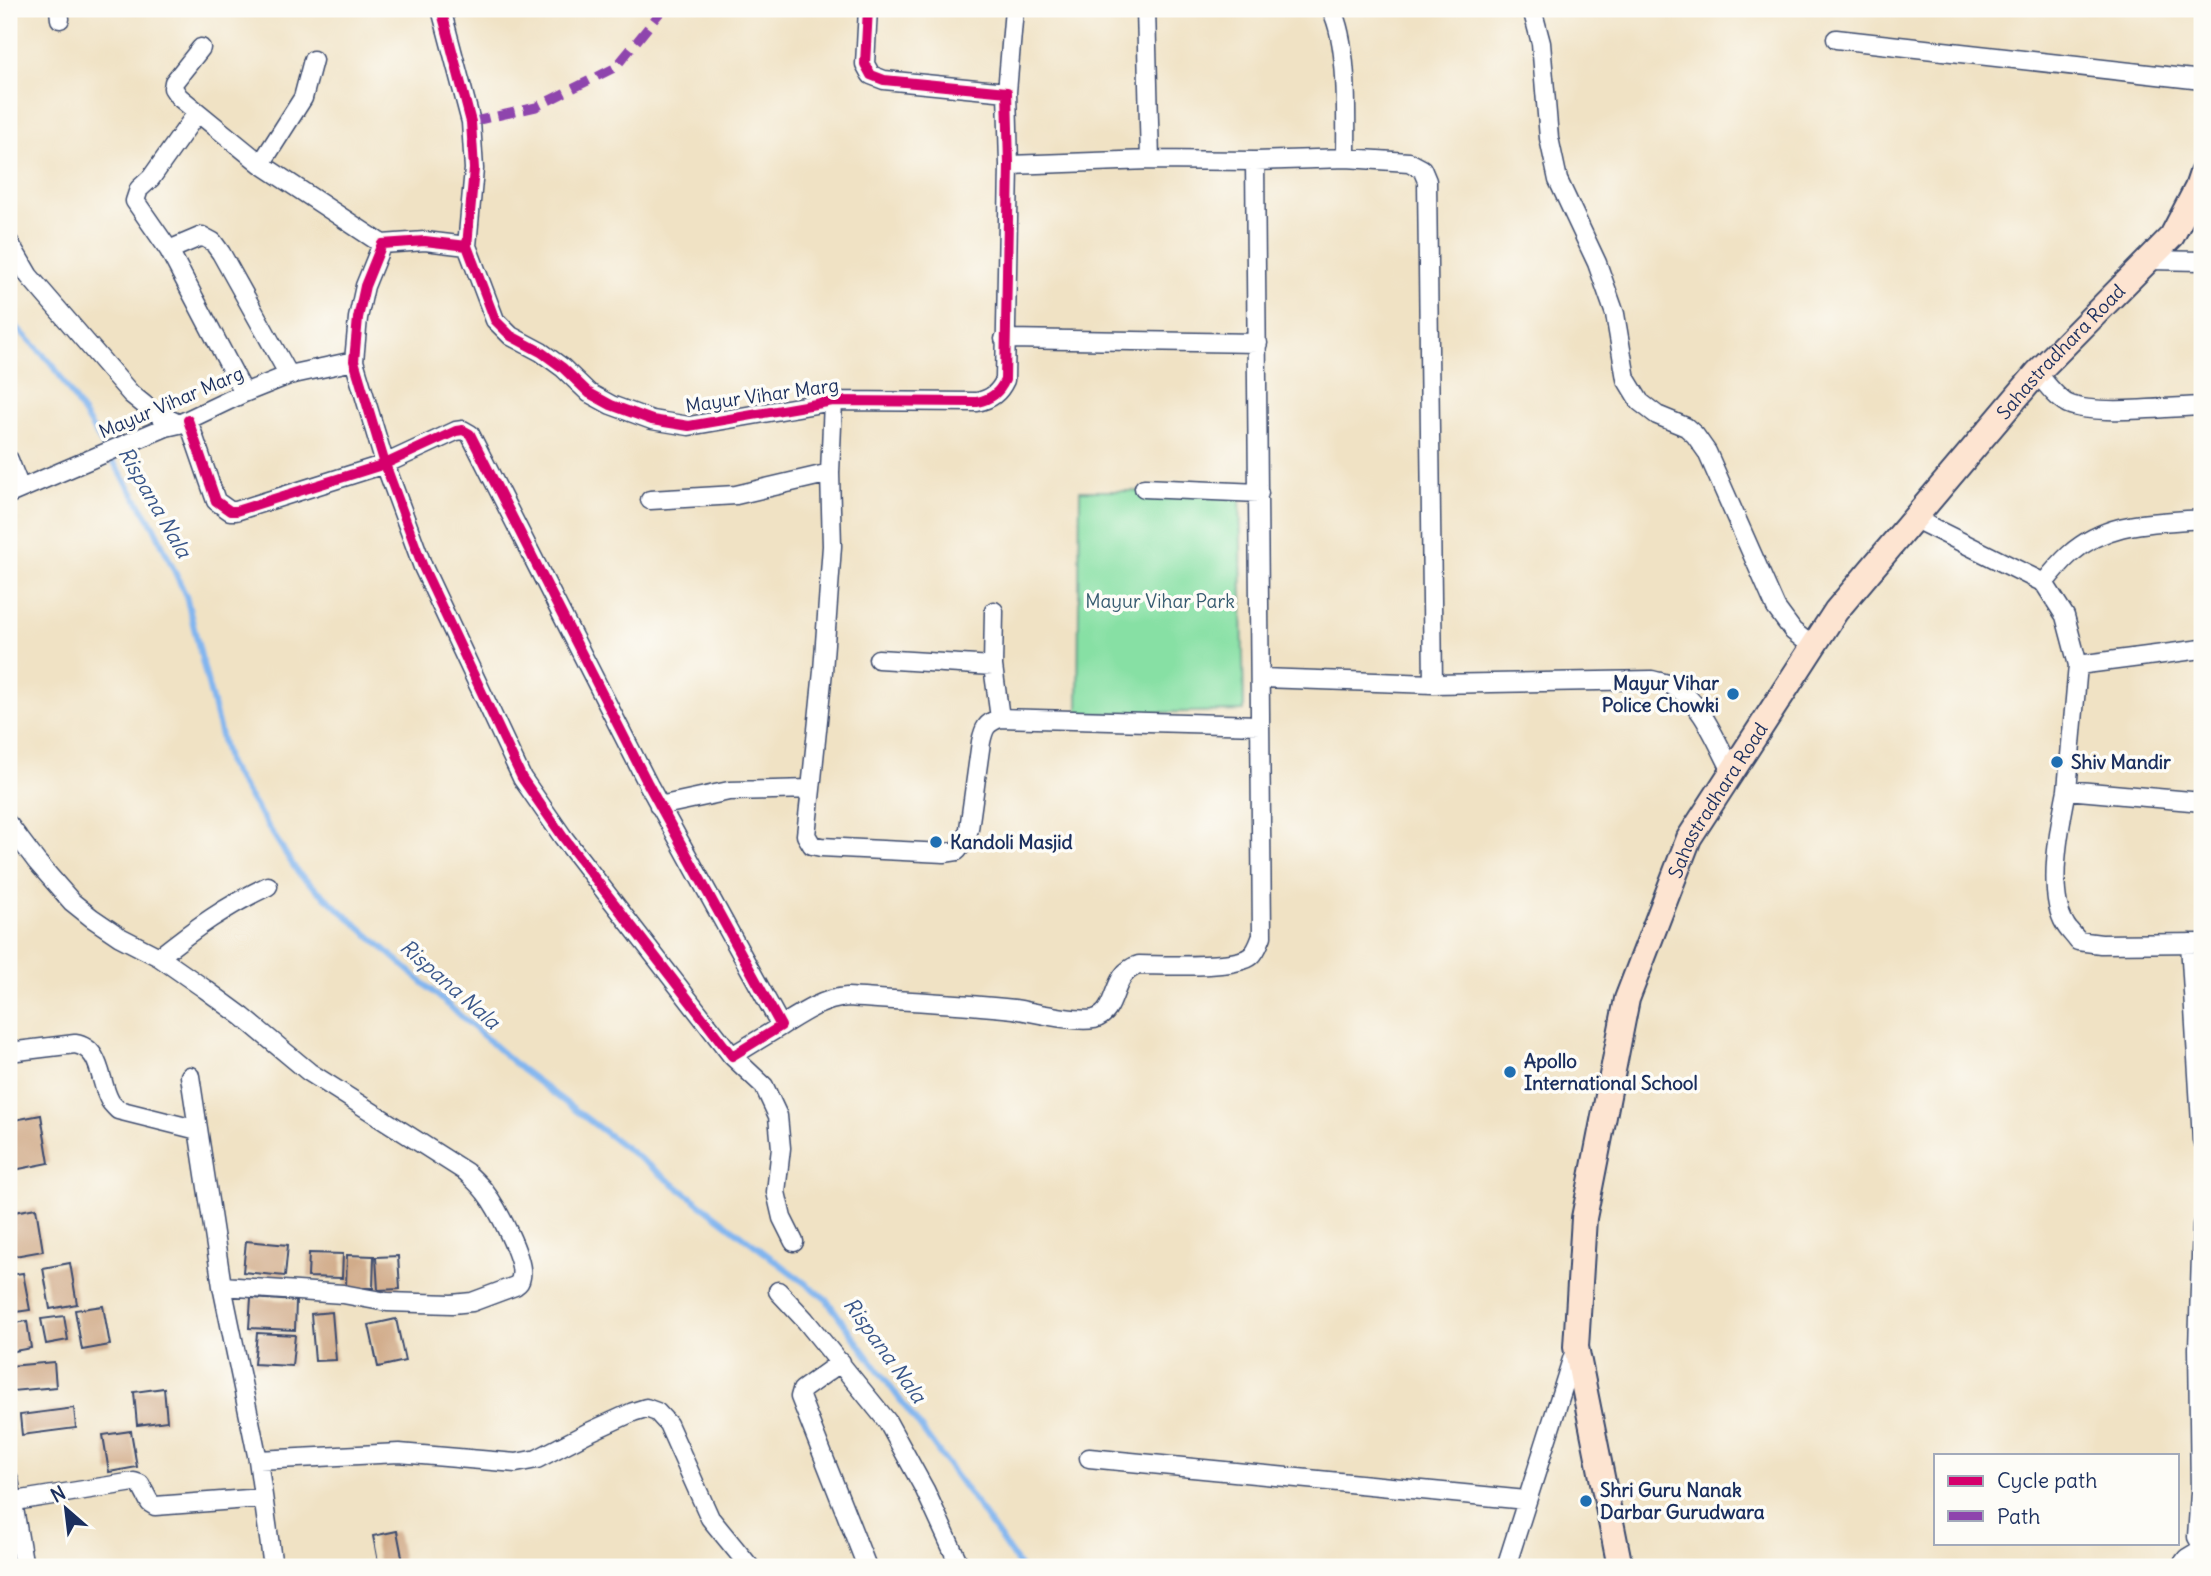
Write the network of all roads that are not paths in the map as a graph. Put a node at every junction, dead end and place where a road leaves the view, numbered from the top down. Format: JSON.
{"nodes":[{"id":1,"x":440,"y":9,"type":"edge"},
{"id":2,"x":867,"y":9,"type":"edge"},
{"id":3,"x":1014,"y":9,"type":"edge"},
{"id":4,"x":1146,"y":9,"type":"edge"},
{"id":5,"x":1331,"y":9,"type":"edge"},
{"id":6,"x":1532,"y":9,"type":"edge"},
{"id":7,"x":1836,"y":39,"type":"dead end"},
{"id":8,"x":201,"y":48,"type":"dead end"},
{"id":9,"x":313,"y":60,"type":"dead end"},
{"id":10,"x":2202,"y":80,"type":"edge"},
{"id":11,"x":1007,"y":92,"type":"junction"},
{"id":12,"x":197,"y":113,"type":"junction"},
{"id":13,"x":1346,"y":158,"type":"junction"},
{"id":14,"x":1150,"y":160,"type":"junction"},
{"id":15,"x":1255,"y":160,"type":"junction"},
{"id":16,"x":261,"y":164,"type":"junction"},
{"id":17,"x":1009,"y":165,"type":"junction"},
{"id":18,"x":2202,"y":173,"type":"edge"},
{"id":19,"x":9,"y":242,"type":"edge"},
{"id":20,"x":382,"y":244,"type":"junction"},
{"id":21,"x":467,"y":246,"type":"junction"},
{"id":22,"x":169,"y":250,"type":"junction"},
{"id":23,"x":2148,"y":260,"type":"junction"},
{"id":24,"x":2202,"y":261,"type":"edge"},
{"id":25,"x":1004,"y":339,"type":"junction"},
{"id":26,"x":1258,"y":343,"type":"junction"},
{"id":27,"x":354,"y":361,"type":"junction"},
{"id":28,"x":2037,"y":373,"type":"junction"},
{"id":29,"x":289,"y":375,"type":"junction"},
{"id":30,"x":244,"y":393,"type":"junction"},
{"id":31,"x":833,"y":401,"type":"junction"},
{"id":32,"x":2202,"y":406,"type":"edge"},
{"id":33,"x":178,"y":423,"type":"junction"},
{"id":34,"x":9,"y":460,"type":"edge"},
{"id":35,"x":385,"y":464,"type":"junction"},
{"id":36,"x":830,"y":472,"type":"junction"},
{"id":37,"x":1144,"y":488,"type":"dead end"},
{"id":38,"x":14,"y":491,"type":"edge"},
{"id":39,"x":1259,"y":493,"type":"junction"},
{"id":40,"x":650,"y":499,"type":"dead end"},
{"id":41,"x":1915,"y":519,"type":"junction"},
{"id":42,"x":2202,"y":519,"type":"edge"},
{"id":43,"x":2044,"y":583,"type":"junction"},
{"id":44,"x":993,"y":611,"type":"dead end"},
{"id":45,"x":1813,"y":647,"type":"junction"},
{"id":46,"x":2202,"y":649,"type":"edge"},
{"id":47,"x":878,"y":659,"type":"dead end"},
{"id":48,"x":2078,"y":665,"type":"junction"},
{"id":49,"x":993,"y":666,"type":"junction"},
{"id":50,"x":1259,"y":678,"type":"junction"},
{"id":51,"x":1433,"y":684,"type":"junction"},
{"id":52,"x":1000,"y":718,"type":"junction"},
{"id":53,"x":1260,"y":725,"type":"junction"},
{"id":54,"x":1732,"y":771,"type":"junction"},
{"id":55,"x":811,"y":789,"type":"junction"},
{"id":56,"x":2067,"y":790,"type":"junction"},
{"id":57,"x":2202,"y":802,"type":"edge"},
{"id":58,"x":659,"y":806,"type":"junction"},
{"id":59,"x":9,"y":825,"type":"edge"},
{"id":60,"x":268,"y":886,"type":"dead end"},
{"id":61,"x":2196,"y":943,"type":"edge"},
{"id":62,"x":159,"y":957,"type":"junction"},
{"id":63,"x":781,"y":1026,"type":"junction"},
{"id":64,"x":9,"y":1052,"type":"edge"},
{"id":65,"x":732,"y":1056,"type":"junction"},
{"id":66,"x":190,"y":1076,"type":"dead end"},
{"id":67,"x":198,"y":1130,"type":"junction"},
{"id":68,"x":2202,"y":1140,"type":"edge"},
{"id":69,"x":2202,"y":1225,"type":"edge"},
{"id":70,"x":794,"y":1242,"type":"dead end"},
{"id":71,"x":222,"y":1286,"type":"junction"},
{"id":72,"x":778,"y":1291,"type":"dead end"},
{"id":73,"x":1576,"y":1347,"type":"junction"},
{"id":74,"x":2200,"y":1348,"type":"edge"},
{"id":75,"x":841,"y":1363,"type":"junction"},
{"id":76,"x":1089,"y":1458,"type":"dead end"},
{"id":77,"x":258,"y":1460,"type":"junction"},
{"id":78,"x":9,"y":1479,"type":"edge"},
{"id":79,"x":2201,"y":1492,"type":"edge"},
{"id":80,"x":262,"y":1498,"type":"junction"},
{"id":81,"x":1526,"y":1500,"type":"junction"},
{"id":82,"x":11,"y":1502,"type":"edge"},
{"id":83,"x":2202,"y":1547,"type":"edge"},
{"id":84,"x":956,"y":1566,"type":"edge"},
{"id":85,"x":24,"y":1567,"type":"edge"},
{"id":86,"x":273,"y":1567,"type":"edge"},
{"id":87,"x":750,"y":1567,"type":"edge"},
{"id":88,"x":867,"y":1567,"type":"edge"},
{"id":89,"x":1506,"y":1567,"type":"edge"},
{"id":90,"x":1620,"y":1567,"type":"edge"},
{"id":91,"x":2180,"y":1567,"type":"edge"}],
"edges":[{"from":1,"to":21,"type":"street"},
{"from":2,"to":11,"type":"street"},
{"from":3,"to":11,"type":"street"},
{"from":4,"to":14,"type":"street"},
{"from":5,"to":13,"type":"street"},
{"from":6,"to":45,"type":"street"},
{"from":7,"to":10,"type":"street"},
{"from":8,"to":12,"type":"street"},
{"from":9,"to":16,"type":"street"},
{"from":11,"to":17,"type":"street"},
{"from":12,"to":16,"type":"street"},
{"from":12,"to":22,"type":"street"},
{"from":13,"to":15,"type":"street"},
{"from":13,"to":51,"type":"street"},
{"from":14,"to":15,"type":"street"},
{"from":14,"to":17,"type":"street"},
{"from":15,"to":26,"type":"street"},
{"from":16,"to":20,"type":"street"},
{"from":17,"to":25,"type":"street"},
{"from":18,"to":23,"type":"main road","name":"Sahastradhara Road"},
{"from":19,"to":33,"type":"street"},
{"from":20,"to":21,"type":"street"},
{"from":20,"to":27,"type":"street"},
{"from":21,"to":31,"type":"street","name":"Mayur Vihar Marg"},
{"from":22,"to":29,"type":"street"},
{"from":22,"to":30,"type":"street"},
{"from":23,"to":24,"type":"street"},
{"from":23,"to":28,"type":"main road","name":"Sahastradhara Road"},
{"from":25,"to":26,"type":"street"},
{"from":25,"to":31,"type":"street","name":"Mayur Vihar Marg"},
{"from":26,"to":39,"type":"street"},
{"from":27,"to":29,"type":"street","name":"Mayur Vihar Marg"},
{"from":27,"to":35,"type":"street"},
{"from":28,"to":32,"type":"street"},
{"from":28,"to":41,"type":"main road","name":"Sahastradhara Road"},
{"from":29,"to":30,"type":"street","name":"Mayur Vihar Marg"},
{"from":30,"to":33,"type":"street","name":"Mayur Vihar Marg"},
{"from":31,"to":36,"type":"street"},
{"from":33,"to":35,"type":"street"},
{"from":33,"to":38,"type":"street","name":"Mayur Vihar Marg"},
{"from":34,"to":38,"type":"street"},
{"from":35,"to":58,"type":"street"},
{"from":35,"to":65,"type":"street"},
{"from":36,"to":40,"type":"street"},
{"from":36,"to":55,"type":"street"},
{"from":37,"to":39,"type":"street"},
{"from":39,"to":50,"type":"street"},
{"from":41,"to":43,"type":"street"},
{"from":41,"to":45,"type":"main road","name":"Sahastradhara Road"},
{"from":42,"to":43,"type":"street"},
{"from":43,"to":48,"type":"street"},
{"from":44,"to":49,"type":"street"},
{"from":45,"to":54,"type":"main road","name":"Sahastradhara Road"},
{"from":46,"to":48,"type":"street"},
{"from":47,"to":49,"type":"street"},
{"from":48,"to":56,"type":"street"},
{"from":49,"to":52,"type":"street"},
{"from":50,"to":51,"type":"street"},
{"from":50,"to":53,"type":"street"},
{"from":51,"to":54,"type":"street"},
{"from":52,"to":53,"type":"street"},
{"from":52,"to":55,"type":"street"},
{"from":53,"to":63,"type":"street"},
{"from":54,"to":73,"type":"main road","name":"Sahastradhara Road"},
{"from":55,"to":58,"type":"street"},
{"from":56,"to":57,"type":"street"},
{"from":56,"to":61,"type":"street"},
{"from":58,"to":63,"type":"street"},
{"from":59,"to":62,"type":"street"},
{"from":60,"to":62,"type":"street"},
{"from":61,"to":68,"type":"street"},
{"from":62,"to":71,"type":"street"},
{"from":63,"to":65,"type":"street"},
{"from":64,"to":67,"type":"street"},
{"from":65,"to":70,"type":"street"},
{"from":66,"to":67,"type":"street"},
{"from":67,"to":71,"type":"street"},
{"from":69,"to":74,"type":"street"},
{"from":71,"to":77,"type":"street"},
{"from":72,"to":75,"type":"street"},
{"from":73,"to":81,"type":"street"},
{"from":73,"to":90,"type":"main road","name":"Sahastradhara Road"},
{"from":74,"to":79,"type":"street"},
{"from":75,"to":84,"type":"street"},
{"from":75,"to":88,"type":"street"},
{"from":76,"to":81,"type":"street"},
{"from":77,"to":80,"type":"street"},
{"from":77,"to":87,"type":"street"},
{"from":78,"to":82,"type":"street"},
{"from":79,"to":83,"type":"street"},
{"from":80,"to":82,"type":"street"},
{"from":80,"to":86,"type":"street"},
{"from":81,"to":89,"type":"street"},
{"from":82,"to":85,"type":"street"},
{"from":83,"to":91,"type":"street"}]}
